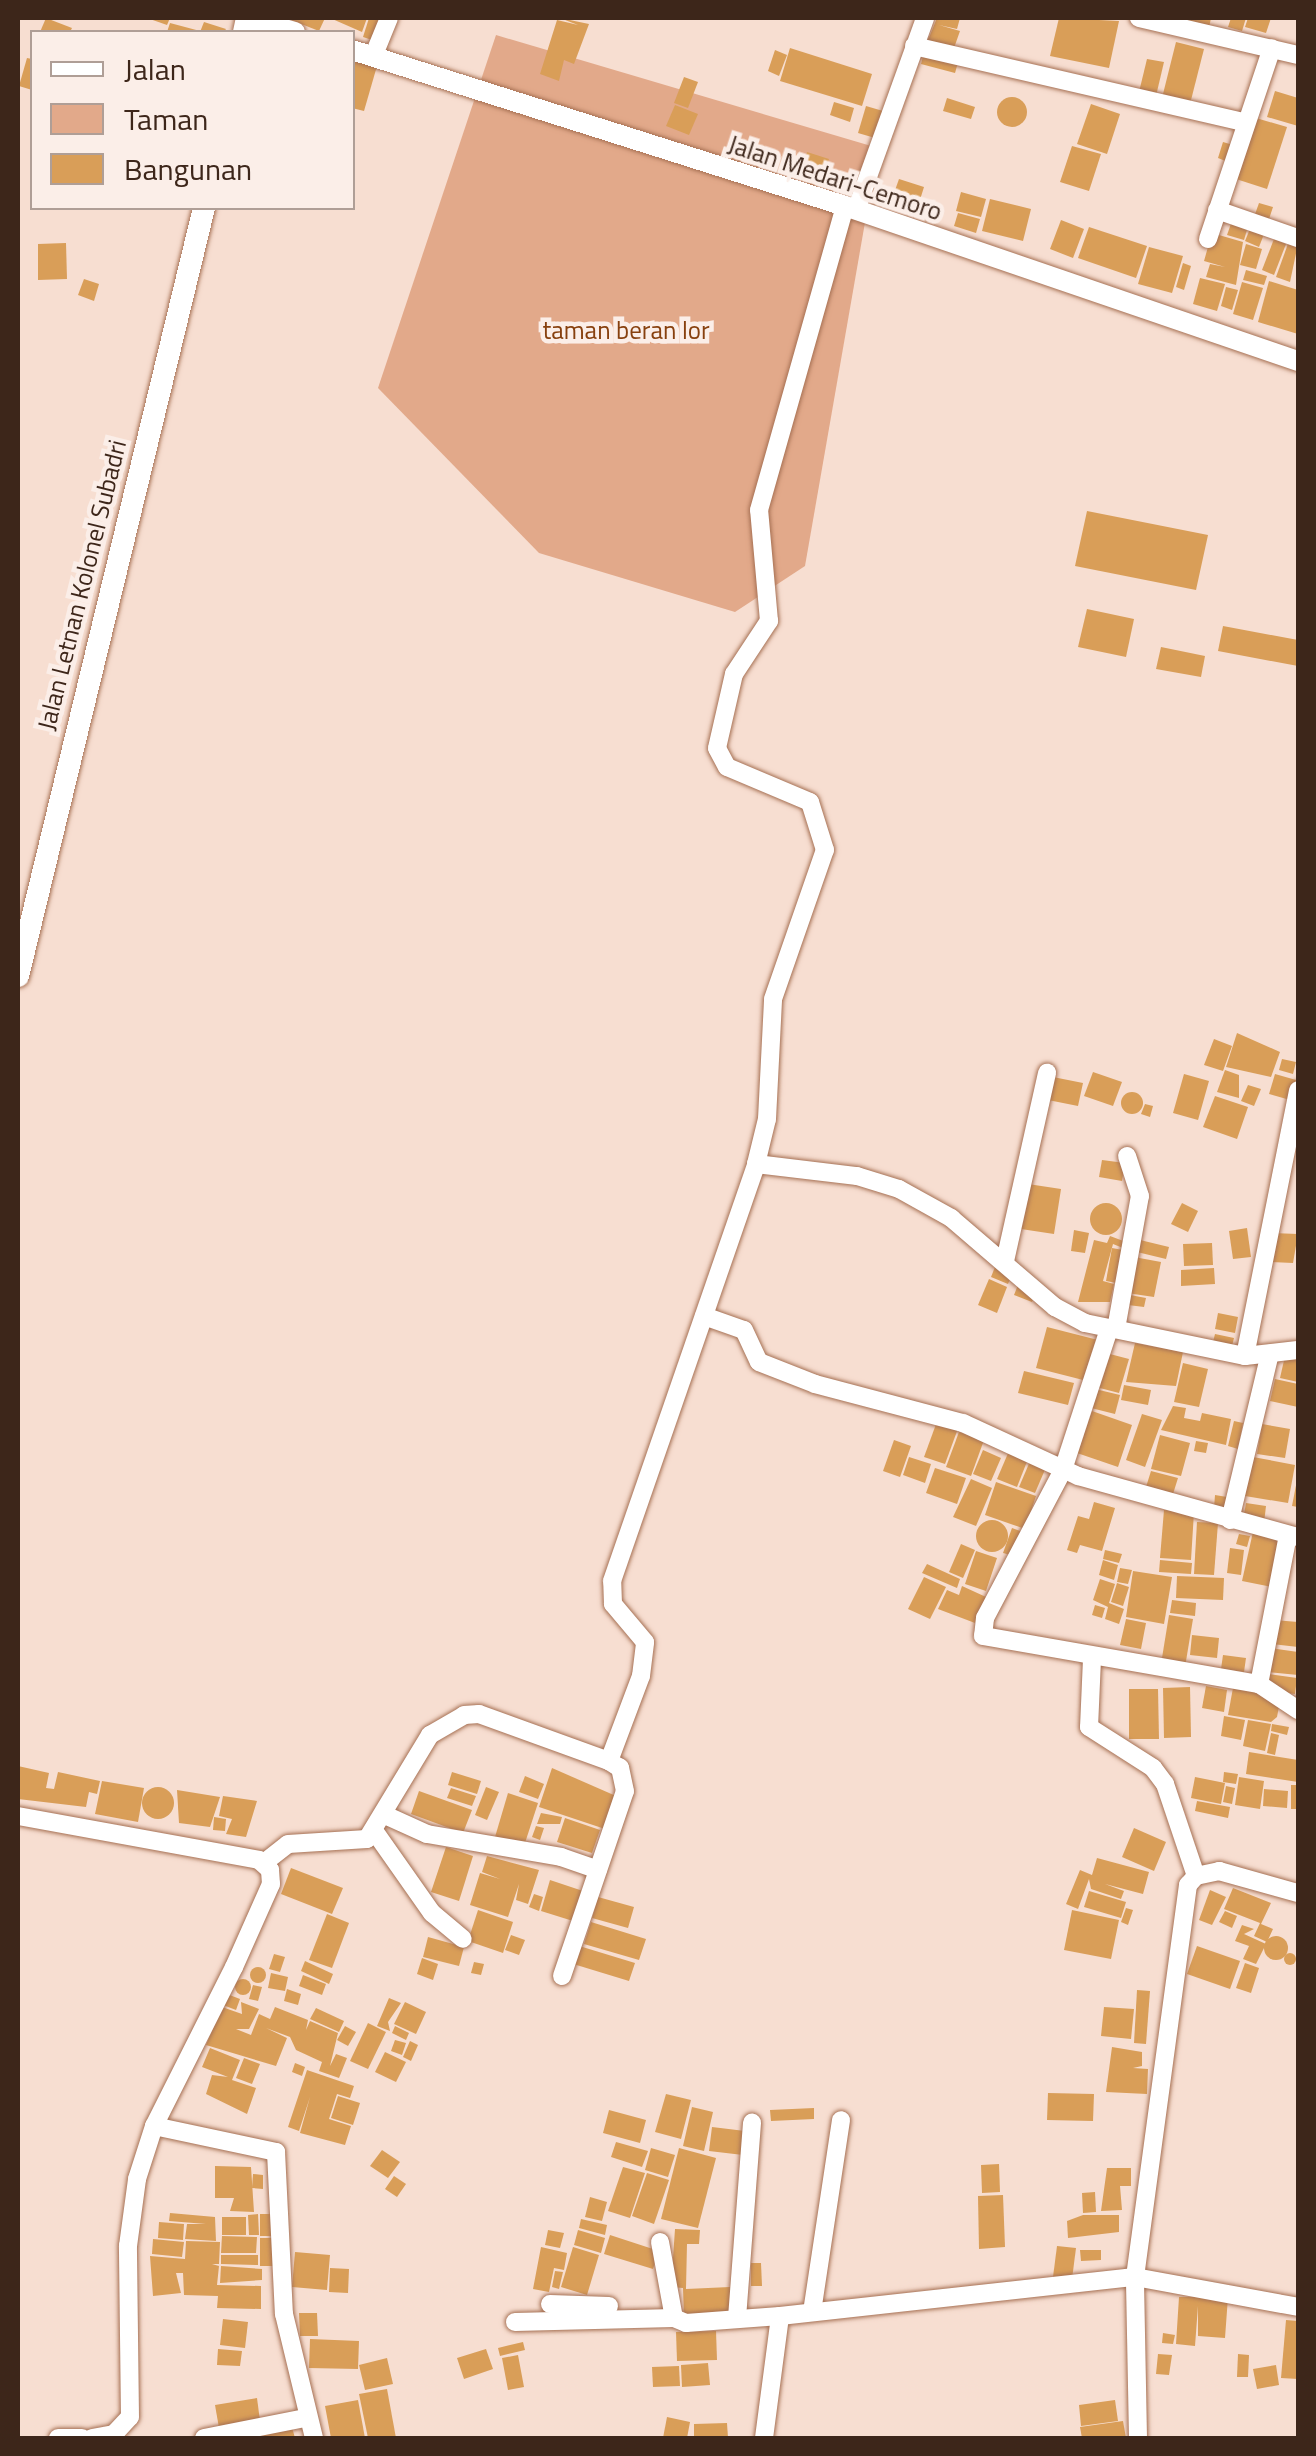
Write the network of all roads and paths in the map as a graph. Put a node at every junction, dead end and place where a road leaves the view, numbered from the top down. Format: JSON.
{"nodes":[{"id":1,"x":247,"y":18,"type":"edge"},
{"id":2,"x":389,"y":18,"type":"edge"},
{"id":3,"x":925,"y":18,"type":"edge"},
{"id":4,"x":1140,"y":18,"type":"edge"},
{"id":5,"x":289,"y":30,"type":"edge"},
{"id":6,"x":914,"y":46,"type":"junction"},
{"id":7,"x":1272,"y":48,"type":"junction"},
{"id":8,"x":355,"y":51,"type":"edge"},
{"id":9,"x":1298,"y":54,"type":"edge"},
{"id":10,"x":374,"y":57,"type":"junction"},
{"id":11,"x":1244,"y":122,"type":"junction"},
{"id":12,"x":851,"y":208,"type":"junction"},
{"id":13,"x":204,"y":210,"type":"edge"},
{"id":14,"x":1217,"y":210,"type":"junction"},
{"id":15,"x":1298,"y":238,"type":"edge"},
{"id":16,"x":1208,"y":239,"type":"dead end"},
{"id":17,"x":1298,"y":361,"type":"edge"},
{"id":18,"x":18,"y":976,"type":"edge"},
{"id":19,"x":1047,"y":1073,"type":"dead end"},
{"id":20,"x":1298,"y":1090,"type":"edge"},
{"id":21,"x":1126,"y":1156,"type":"dead end"},
{"id":22,"x":756,"y":1164,"type":"junction"},
{"id":23,"x":1005,"y":1261,"type":"junction"},
{"id":24,"x":704,"y":1316,"type":"junction"},
{"id":25,"x":1112,"y":1329,"type":"junction"},
{"id":26,"x":1298,"y":1350,"type":"edge"},
{"id":27,"x":1270,"y":1354,"type":"junction"},
{"id":28,"x":1244,"y":1356,"type":"junction"},
{"id":29,"x":1063,"y":1470,"type":"junction"},
{"id":30,"x":1230,"y":1520,"type":"junction"},
{"id":31,"x":1293,"y":1536,"type":"edge"},
{"id":32,"x":1092,"y":1659,"type":"junction"},
{"id":33,"x":1259,"y":1684,"type":"junction"},
{"id":34,"x":1298,"y":1710,"type":"edge"},
{"id":35,"x":608,"y":1761,"type":"junction"},
{"id":36,"x":18,"y":1816,"type":"edge"},
{"id":37,"x":380,"y":1824,"type":"junction"},
{"id":38,"x":264,"y":1862,"type":"junction"},
{"id":39,"x":598,"y":1870,"type":"junction"},
{"id":40,"x":1196,"y":1876,"type":"junction"},
{"id":41,"x":1298,"y":1893,"type":"edge"},
{"id":42,"x":462,"y":1938,"type":"dead end"},
{"id":43,"x":562,"y":1976,"type":"dead end"},
{"id":44,"x":841,"y":2120,"type":"dead end"},
{"id":45,"x":752,"y":2123,"type":"dead end"},
{"id":46,"x":154,"y":2126,"type":"junction"},
{"id":47,"x":660,"y":2242,"type":"dead end"},
{"id":48,"x":1135,"y":2277,"type":"junction"},
{"id":49,"x":550,"y":2304,"type":"dead end"},
{"id":50,"x":1298,"y":2307,"type":"edge"},
{"id":51,"x":812,"y":2312,"type":"junction"},
{"id":52,"x":672,"y":2313,"type":"junction"},
{"id":53,"x":780,"y":2316,"type":"junction"},
{"id":54,"x":737,"y":2318,"type":"junction"},
{"id":55,"x":515,"y":2322,"type":"dead end"},
{"id":56,"x":305,"y":2418,"type":"junction"},
{"id":57,"x":58,"y":2438,"type":"edge"},
{"id":58,"x":82,"y":2438,"type":"edge"},
{"id":59,"x":92,"y":2438,"type":"edge"},
{"id":60,"x":204,"y":2438,"type":"edge"},
{"id":61,"x":314,"y":2438,"type":"edge"},
{"id":62,"x":764,"y":2438,"type":"edge"},
{"id":63,"x":1138,"y":2438,"type":"edge"}],
"edges":[{"from":1,"to":5,"type":"street"},
{"from":2,"to":10,"type":"street"},
{"from":3,"to":6,"type":"street"},
{"from":4,"to":7,"type":"street"},
{"from":6,"to":11,"type":"street"},
{"from":6,"to":12,"type":"street"},
{"from":7,"to":9,"type":"street"},
{"from":7,"to":11,"type":"street"},
{"from":8,"to":10,"type":"street","name":"Jalan Medari-Cemoro"},
{"from":10,"to":12,"type":"street","name":"Jalan Medari-Cemoro"},
{"from":11,"to":14,"type":"street"},
{"from":12,"to":17,"type":"street","name":"Jalan Medari-Cemoro"},
{"from":12,"to":22,"type":"street"},
{"from":13,"to":18,"type":"main road","name":"Jalan Letnan Kolonel Subadri"},
{"from":14,"to":15,"type":"street"},
{"from":14,"to":16,"type":"street"},
{"from":19,"to":23,"type":"street"},
{"from":20,"to":28,"type":"street"},
{"from":21,"to":25,"type":"street"},
{"from":22,"to":23,"type":"street"},
{"from":22,"to":24,"type":"street"},
{"from":23,"to":25,"type":"street"},
{"from":24,"to":29,"type":"street"},
{"from":24,"to":35,"type":"street"},
{"from":25,"to":28,"type":"street"},
{"from":25,"to":29,"type":"street"},
{"from":26,"to":27,"type":"street"},
{"from":27,"to":28,"type":"street"},
{"from":27,"to":30,"type":"street"},
{"from":29,"to":30,"type":"street"},
{"from":29,"to":32,"type":"street"},
{"from":30,"to":31,"type":"street"},
{"from":31,"to":33,"type":"street"},
{"from":32,"to":33,"type":"street"},
{"from":32,"to":40,"type":"street"},
{"from":33,"to":34,"type":"street"},
{"from":35,"to":37,"type":"street"},
{"from":35,"to":39,"type":"street"},
{"from":36,"to":38,"type":"street"},
{"from":37,"to":38,"type":"street"},
{"from":37,"to":39,"type":"street"},
{"from":37,"to":42,"type":"street"},
{"from":38,"to":46,"type":"street"},
{"from":39,"to":43,"type":"street"},
{"from":40,"to":41,"type":"street"},
{"from":40,"to":48,"type":"street"},
{"from":44,"to":51,"type":"street"},
{"from":45,"to":54,"type":"street"},
{"from":46,"to":56,"type":"street"},
{"from":46,"to":59,"type":"street"},
{"from":47,"to":52,"type":"street"},
{"from":48,"to":50,"type":"street"},
{"from":48,"to":51,"type":"street"},
{"from":48,"to":63,"type":"street"},
{"from":49,"to":52,"type":"street"},
{"from":51,"to":53,"type":"street"},
{"from":52,"to":54,"type":"street"},
{"from":52,"to":55,"type":"street"},
{"from":53,"to":54,"type":"street"},
{"from":53,"to":62,"type":"street"},
{"from":56,"to":60,"type":"street"},
{"from":56,"to":61,"type":"street"},
{"from":57,"to":58,"type":"street"}]}
